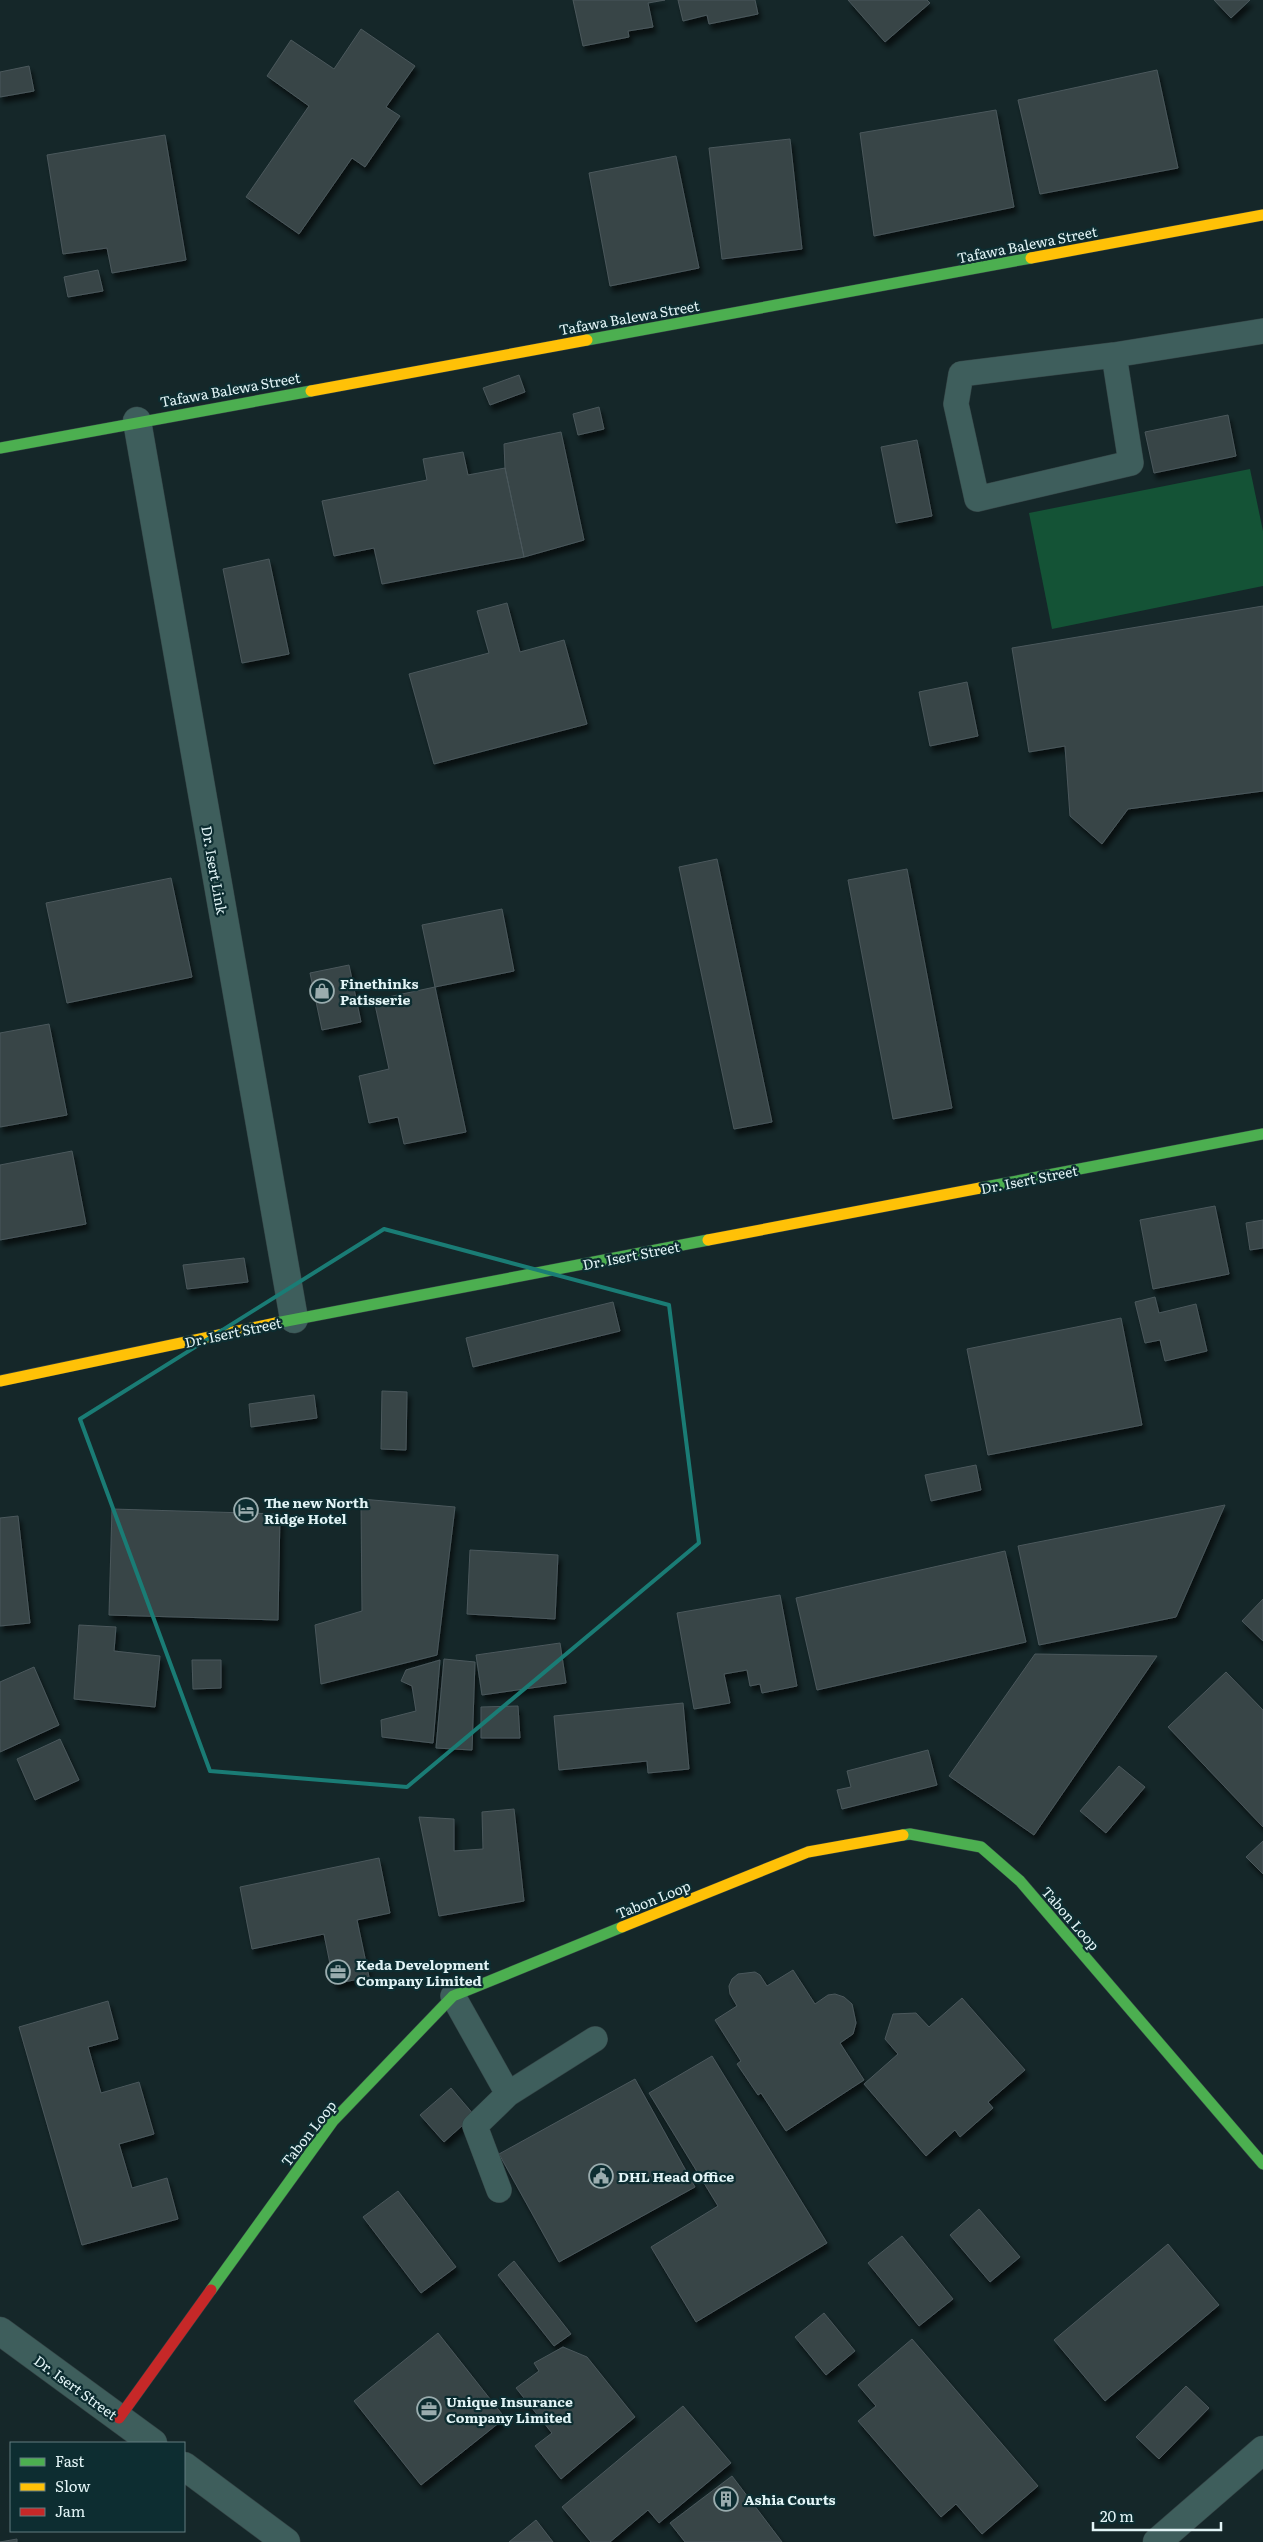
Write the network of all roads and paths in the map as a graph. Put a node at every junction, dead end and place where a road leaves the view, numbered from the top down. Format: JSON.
{"nodes":[{"id":1,"x":1263,"y":215,"type":"edge"},
{"id":2,"x":1263,"y":331,"type":"edge"},
{"id":3,"x":1114,"y":356,"type":"junction"},
{"id":4,"x":137,"y":421,"type":"junction"},
{"id":5,"x":0,"y":448,"type":"edge"},
{"id":6,"x":1263,"y":1134,"type":"edge"},
{"id":7,"x":294,"y":1319,"type":"junction"},
{"id":8,"x":0,"y":1381,"type":"edge"},
{"id":9,"x":453,"y":1996,"type":"junction"},
{"id":10,"x":595,"y":2039,"type":"dead end"},
{"id":11,"x":508,"y":2094,"type":"junction"},
{"id":12,"x":1263,"y":2164,"type":"edge"},
{"id":13,"x":500,"y":2190,"type":"dead end"},
{"id":14,"x":0,"y":2331,"type":"edge"},
{"id":15,"x":119,"y":2418,"type":"junction"},
{"id":16,"x":151,"y":2442,"type":"edge"},
{"id":17,"x":1263,"y":2450,"type":"edge"},
{"id":18,"x":185,"y":2467,"type":"edge"},
{"id":19,"x":286,"y":2542,"type":"edge"},
{"id":20,"x":1157,"y":2542,"type":"edge"}],
"edges":[{"from":1,"to":4,"type":"street","name":"Tafawa Balewa Street"},
{"from":2,"to":3,"type":"lane"},
{"from":3,"to":3,"type":"lane"},
{"from":4,"to":5,"type":"street","name":"Tafawa Balewa Street"},
{"from":4,"to":7,"type":"street","name":"Dr. Isert Link"},
{"from":6,"to":7,"type":"street","name":"Dr. Isert Street"},
{"from":7,"to":8,"type":"street","name":"Dr. Isert Street"},
{"from":9,"to":11,"type":"lane"},
{"from":9,"to":12,"type":"street","name":"Tabon Loop"},
{"from":9,"to":15,"type":"street","name":"Tabon Loop"},
{"from":10,"to":11,"type":"lane"},
{"from":11,"to":13,"type":"lane"},
{"from":14,"to":15,"type":"street","name":"Dr. Isert Street"},
{"from":15,"to":16,"type":"street","name":"Dr. Isert Street"},
{"from":17,"to":20,"type":"street"},
{"from":18,"to":19,"type":"street"}]}
